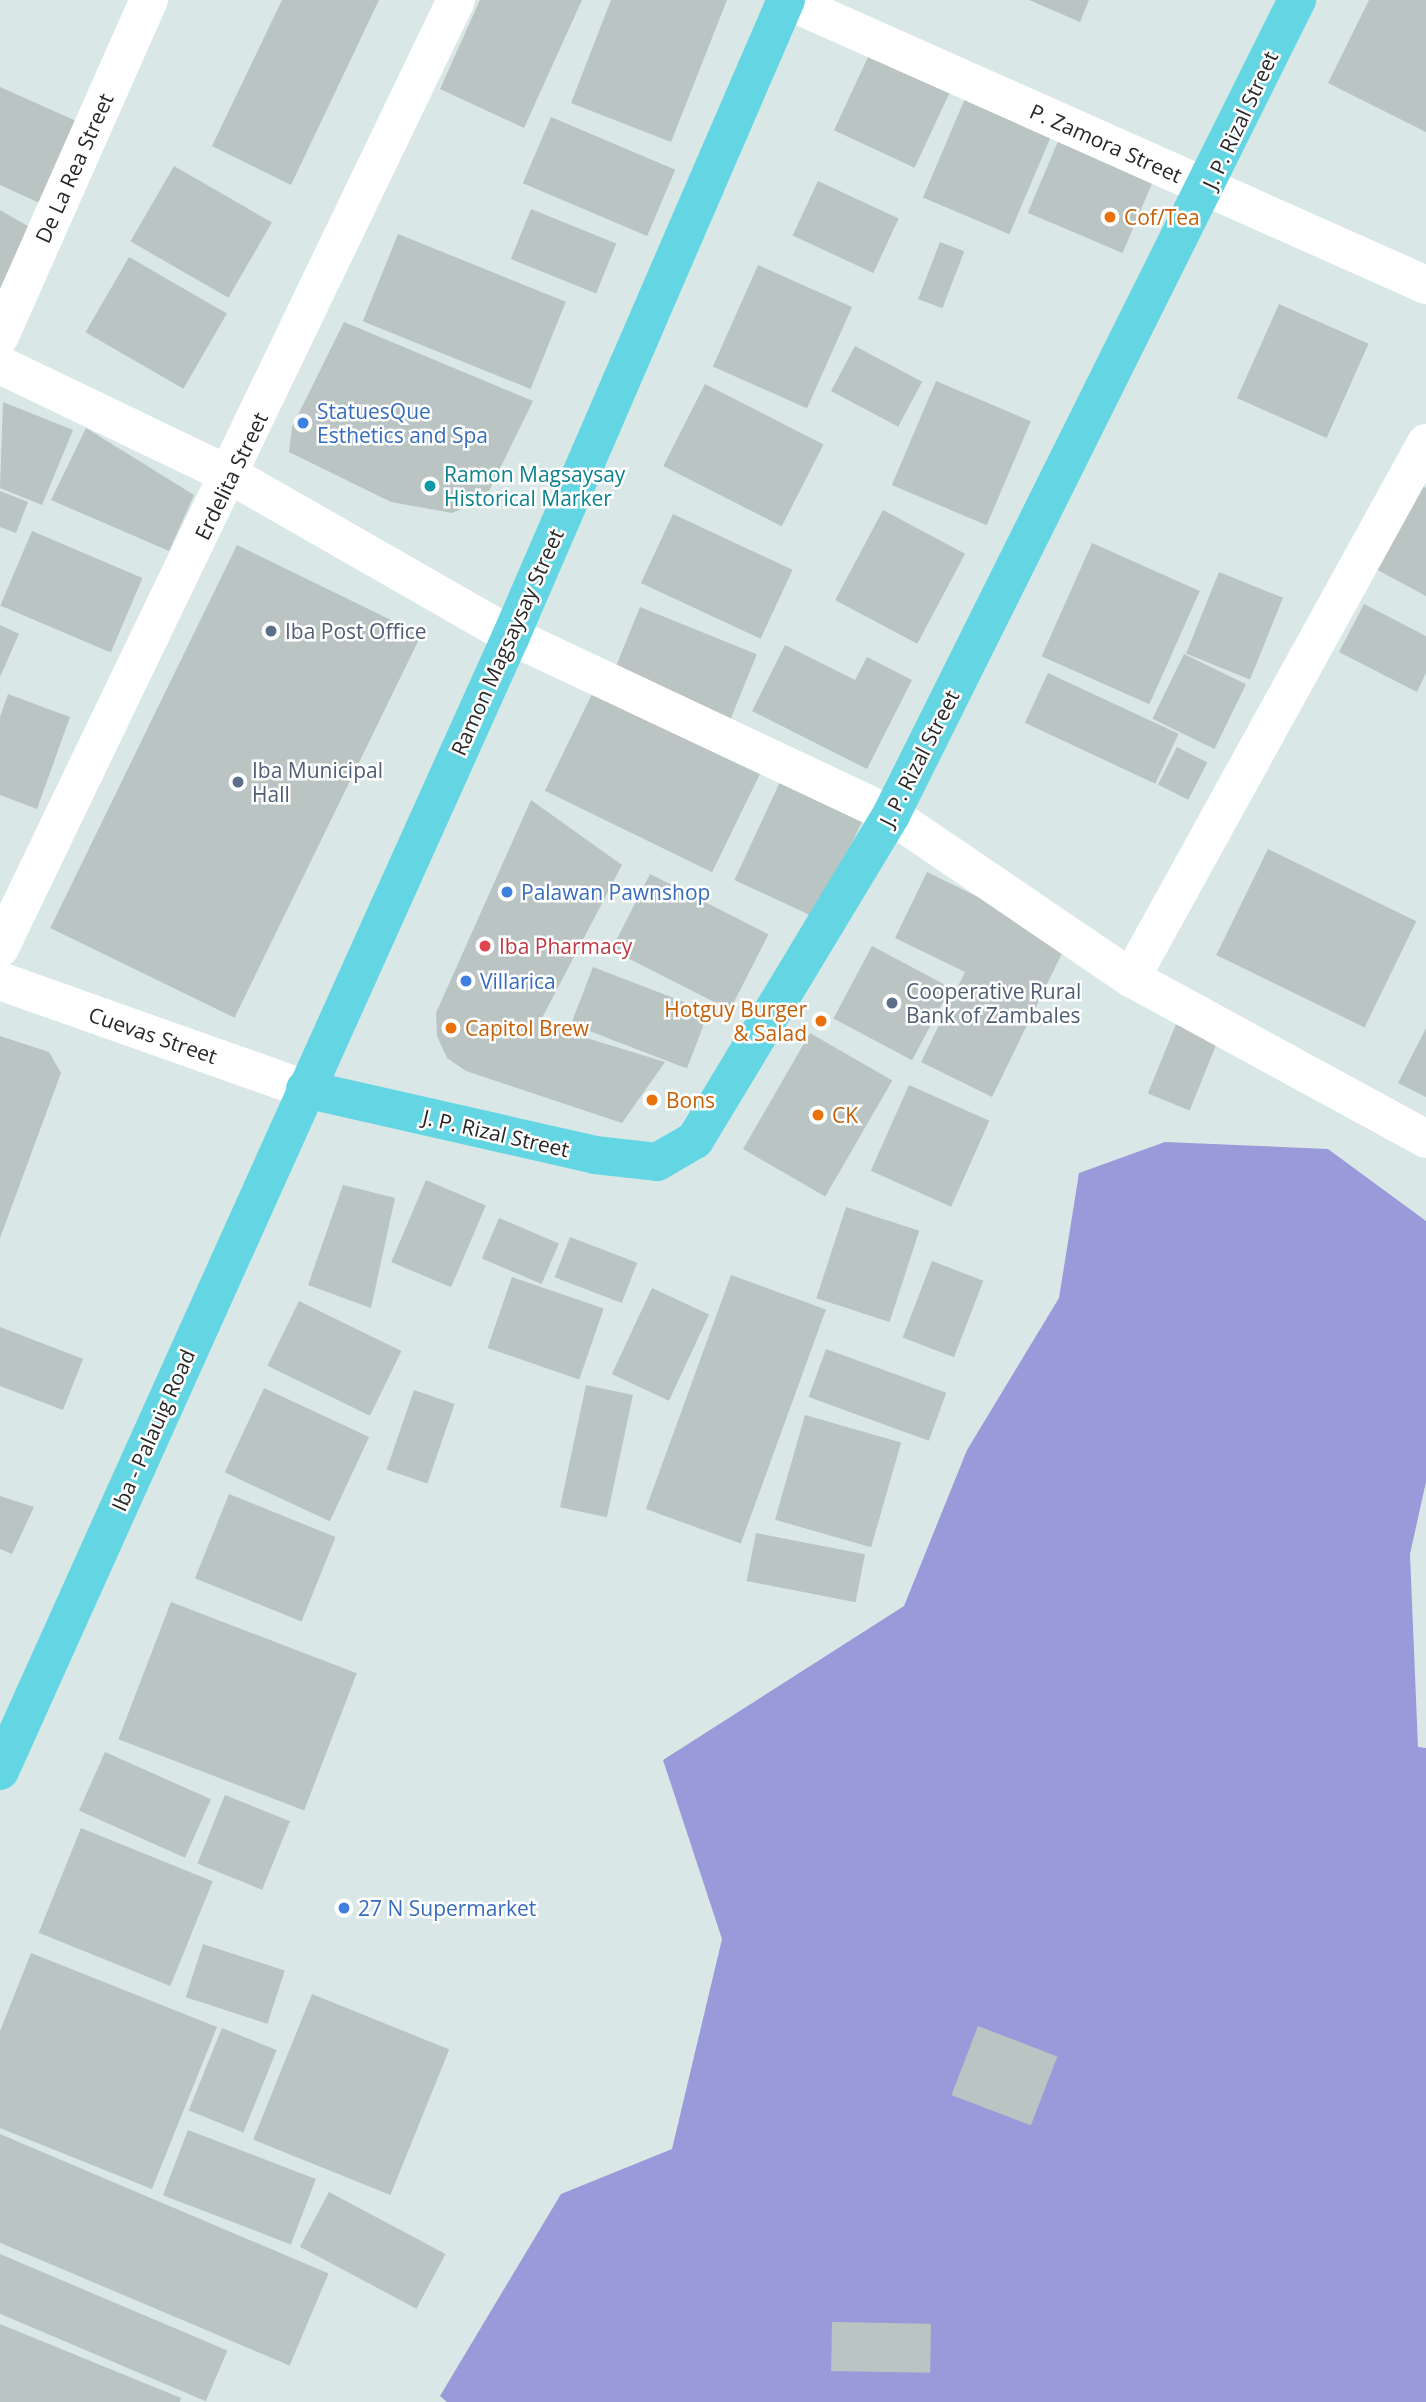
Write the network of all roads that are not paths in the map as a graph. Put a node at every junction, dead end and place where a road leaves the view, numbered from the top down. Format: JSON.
{"nodes":[{"id":1,"x":149,"y":0,"type":"edge"},
{"id":2,"x":456,"y":0,"type":"edge"},
{"id":3,"x":786,"y":0,"type":"edge"},
{"id":4,"x":1297,"y":0,"type":"edge"},
{"id":5,"x":1208,"y":188,"type":"junction"},
{"id":6,"x":1426,"y":285,"type":"edge"},
{"id":7,"x":0,"y":336,"type":"edge"},
{"id":8,"x":0,"y":365,"type":"edge"},
{"id":9,"x":1426,"y":443,"type":"edge"},
{"id":10,"x":232,"y":476,"type":"junction"},
{"id":11,"x":511,"y":636,"type":"junction"},
{"id":12,"x":891,"y":815,"type":"junction"},
{"id":13,"x":0,"y":948,"type":"edge"},
{"id":14,"x":1131,"y":978,"type":"junction"},
{"id":15,"x":0,"y":981,"type":"edge"},
{"id":16,"x":305,"y":1089,"type":"junction"},
{"id":17,"x":1426,"y":1139,"type":"edge"},
{"id":18,"x":0,"y":1771,"type":"edge"}],
"edges":[{"from":1,"to":7,"type":"street","name":"De La Rea Street"},
{"from":2,"to":10,"type":"street","name":"Erdelita Street"},
{"from":3,"to":5,"type":"street","name":"P. Zamora Street"},
{"from":3,"to":11,"type":"main road","name":"Ramon Magsaysay Street"},
{"from":4,"to":5,"type":"main road","name":"J. P. Rizal Street"},
{"from":5,"to":6,"type":"street","name":"P. Zamora Street"},
{"from":5,"to":12,"type":"main road","name":"J. P. Rizal Street"},
{"from":8,"to":10,"type":"street"},
{"from":9,"to":14,"type":"street"},
{"from":10,"to":11,"type":"street"},
{"from":10,"to":13,"type":"street","name":"Erdelita Street"},
{"from":11,"to":12,"type":"street"},
{"from":11,"to":16,"type":"main road","name":"Ramon Magsaysay Street"},
{"from":12,"to":14,"type":"street"},
{"from":12,"to":16,"type":"main road","name":"J. P. Rizal Street"},
{"from":14,"to":17,"type":"street"},
{"from":15,"to":16,"type":"street","name":"Cuevas Street"},
{"from":16,"to":18,"type":"main road","name":"Iba - Palauig Road"}]}
